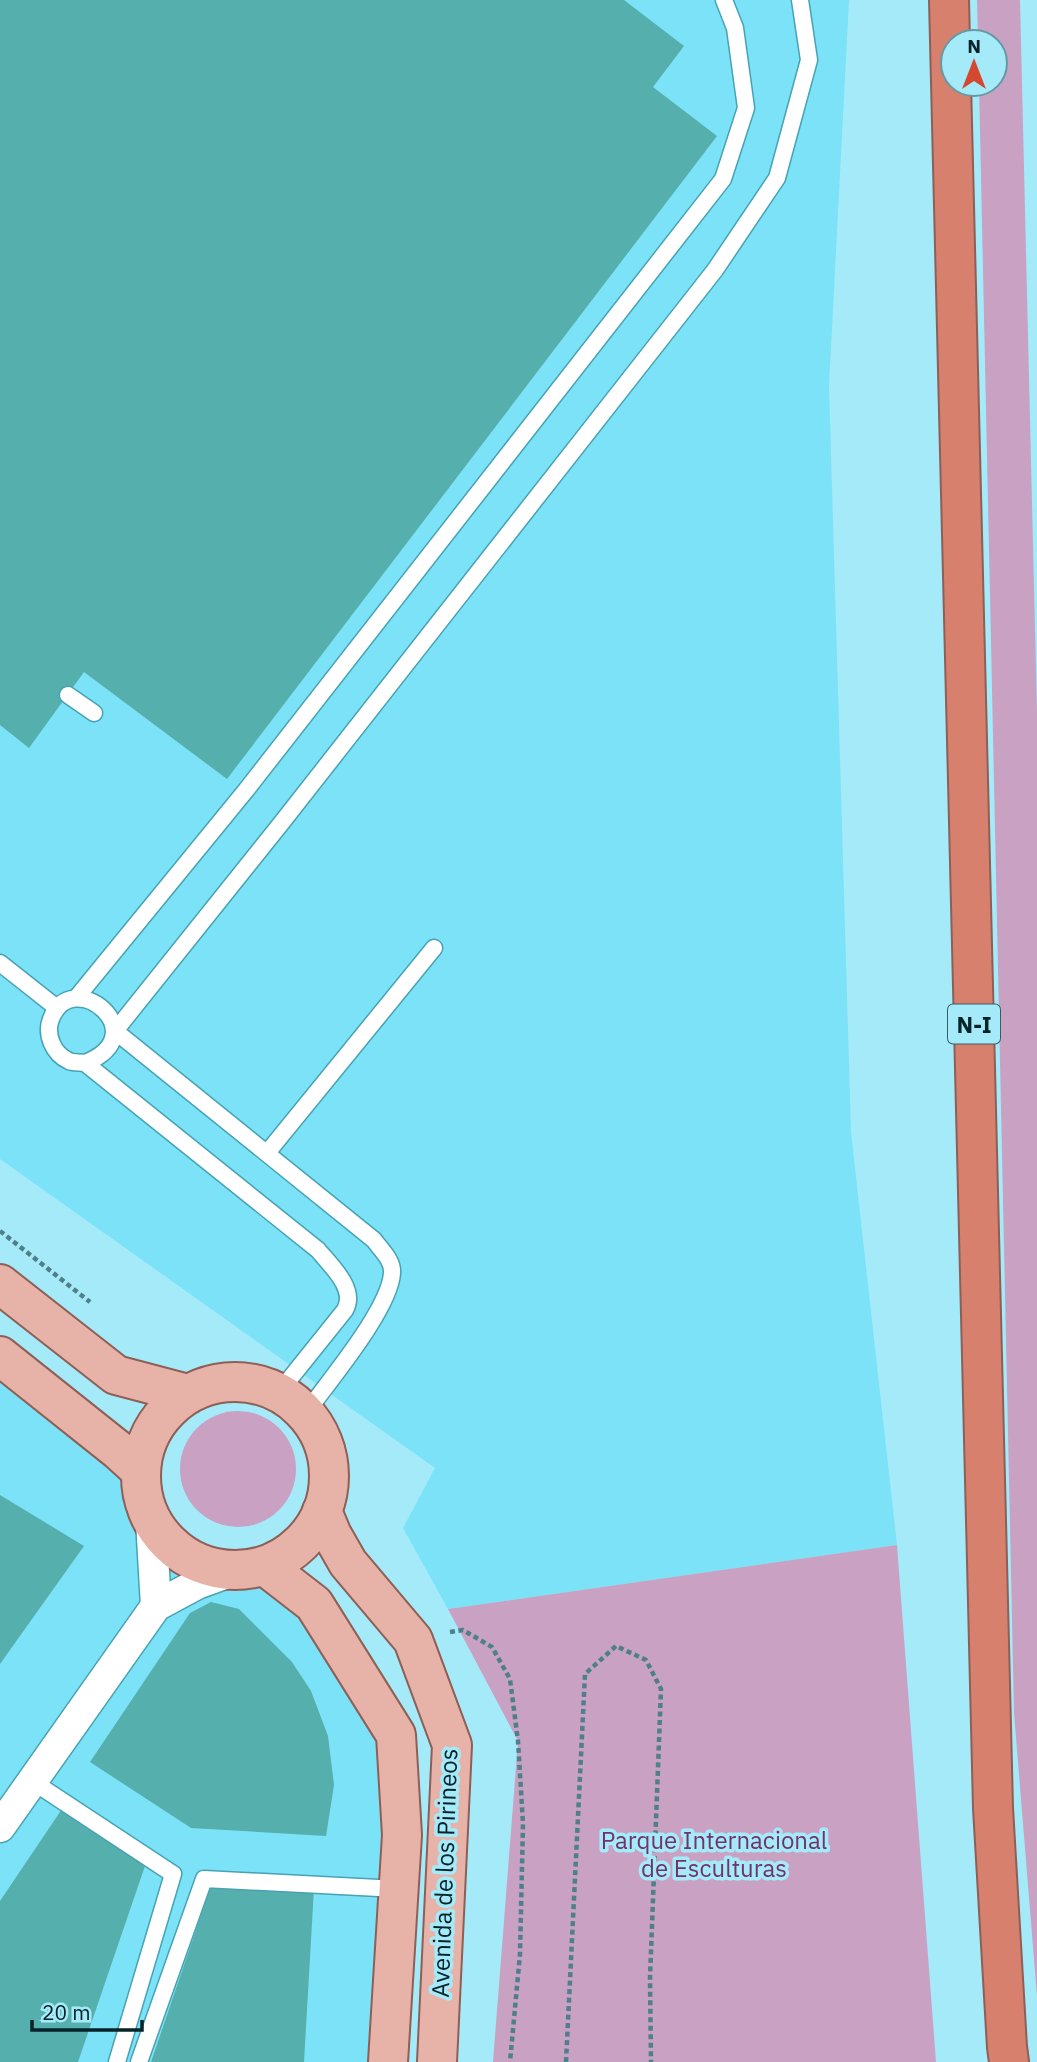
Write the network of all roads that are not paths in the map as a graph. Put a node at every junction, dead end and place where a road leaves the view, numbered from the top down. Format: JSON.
{"nodes":[{"id":1,"x":724,"y":0,"type":"edge"},
{"id":2,"x":800,"y":0,"type":"edge"},
{"id":3,"x":949,"y":0,"type":"edge"},
{"id":4,"x":68,"y":695,"type":"dead end"},
{"id":5,"x":94,"y":713,"type":"dead end"},
{"id":6,"x":434,"y":948,"type":"dead end"},
{"id":7,"x":0,"y":963,"type":"edge"},
{"id":8,"x":77,"y":997,"type":"junction"},
{"id":9,"x":57,"y":1008,"type":"junction"},
{"id":10,"x":115,"y":1031,"type":"junction"},
{"id":11,"x":85,"y":1063,"type":"junction"},
{"id":12,"x":267,"y":1153,"type":"junction"},
{"id":13,"x":0,"y":1284,"type":"edge"},
{"id":14,"x":0,"y":1356,"type":"edge"},
{"id":15,"x":188,"y":1394,"type":"junction"},
{"id":16,"x":293,"y":1402,"type":"junction"},
{"id":17,"x":140,"y":1470,"type":"junction"},
{"id":18,"x":322,"y":1511,"type":"junction"},
{"id":19,"x":151,"y":1521,"type":"junction"},
{"id":20,"x":249,"y":1568,"type":"junction"},
{"id":21,"x":156,"y":1606,"type":"junction"},
{"id":22,"x":32,"y":1781,"type":"junction"},
{"id":23,"x":0,"y":1827,"type":"edge"},
{"id":24,"x":398,"y":1889,"type":"junction"},
{"id":25,"x":1008,"y":2055,"type":"edge"},
{"id":26,"x":117,"y":2062,"type":"edge"},
{"id":27,"x":138,"y":2062,"type":"edge"},
{"id":28,"x":388,"y":2062,"type":"edge"},
{"id":29,"x":437,"y":2062,"type":"edge"}],
"edges":[{"from":1,"to":8,"type":"lane"},
{"from":2,"to":10,"type":"lane"},
{"from":3,"to":25,"type":"highway","number":"N-I"},
{"from":4,"to":5,"type":"lane"},
{"from":6,"to":12,"type":"lane"},
{"from":7,"to":9,"type":"lane"},
{"from":8,"to":9,"type":"lane"},
{"from":8,"to":10,"type":"lane"},
{"from":9,"to":11,"type":"lane"},
{"from":10,"to":11,"type":"lane"},
{"from":10,"to":12,"type":"lane"},
{"from":11,"to":16,"type":"lane"},
{"from":12,"to":16,"type":"lane"},
{"from":13,"to":15,"type":"main road"},
{"from":14,"to":17,"type":"main road"},
{"from":15,"to":16,"type":"main road"},
{"from":15,"to":17,"type":"main road"},
{"from":16,"to":18,"type":"main road"},
{"from":17,"to":19,"type":"main road"},
{"from":18,"to":20,"type":"main road"},
{"from":18,"to":29,"type":"main road","name":"Avenida de los Pirineos"},
{"from":19,"to":20,"type":"main road"},
{"from":19,"to":21,"type":"street"},
{"from":20,"to":21,"type":"street"},
{"from":20,"to":24,"type":"main road","name":"Avenida de los Pirineos"},
{"from":21,"to":22,"type":"street"},
{"from":22,"to":23,"type":"street"},
{"from":22,"to":26,"type":"lane"},
{"from":24,"to":27,"type":"lane"},
{"from":24,"to":28,"type":"main road","name":"Avenida de los Pirineos"}]}
